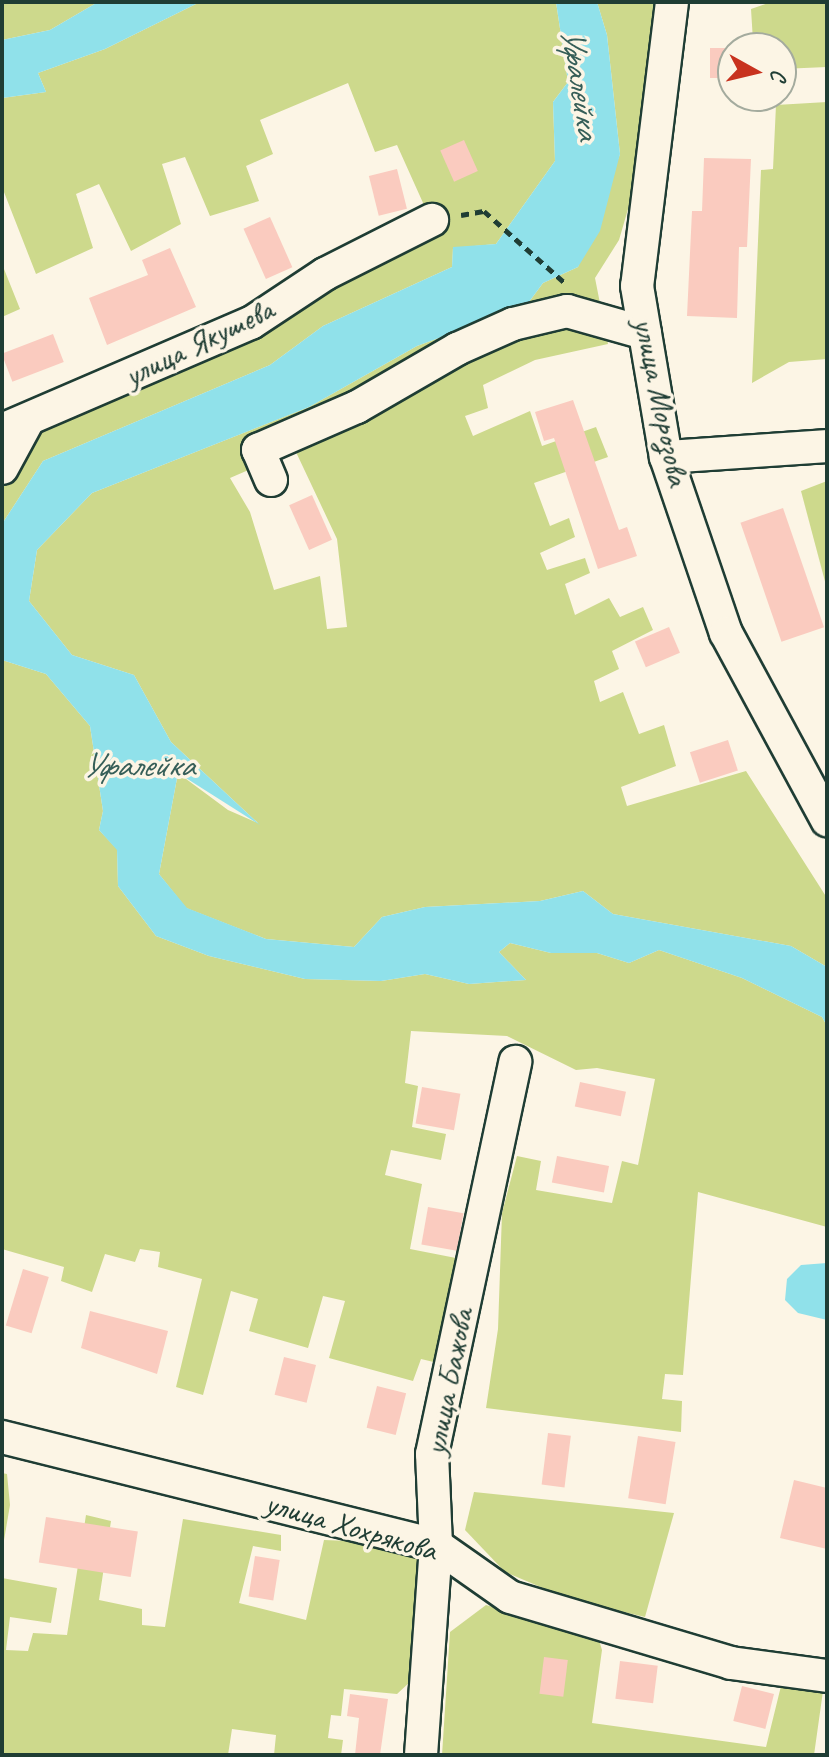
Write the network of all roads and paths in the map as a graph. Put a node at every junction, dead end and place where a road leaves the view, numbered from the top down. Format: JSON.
{"nodes":[{"id":1,"x":672,"y":2,"type":"edge"},
{"id":2,"x":484,"y":211,"type":"dead end"},
{"id":3,"x":432,"y":220,"type":"dead end"},
{"id":4,"x":577,"y":293,"type":"dead end"},
{"id":5,"x":645,"y":333,"type":"junction"},
{"id":6,"x":15,"y":426,"type":"edge"},
{"id":7,"x":827,"y":446,"type":"edge"},
{"id":8,"x":666,"y":457,"type":"junction"},
{"id":9,"x":2,"y":468,"type":"edge"},
{"id":10,"x":271,"y":480,"type":"dead end"},
{"id":11,"x":827,"y":820,"type":"edge"},
{"id":12,"x":515,"y":1062,"type":"dead end"},
{"id":13,"x":2,"y":1437,"type":"edge"},
{"id":14,"x":436,"y":1545,"type":"junction"},
{"id":15,"x":827,"y":1676,"type":"edge"},
{"id":16,"x":421,"y":1755,"type":"edge"}],
"edges":[{"from":1,"to":5,"type":"street","name":"улица Морозова"},
{"from":2,"to":4,"type":"path"},
{"from":3,"to":6,"type":"street","name":"улица Якушева"},
{"from":5,"to":8,"type":"street","name":"улица Морозова"},
{"from":5,"to":10,"type":"street"},
{"from":6,"to":9,"type":"street"},
{"from":7,"to":8,"type":"street"},
{"from":8,"to":11,"type":"street","name":"улица Морозова"},
{"from":12,"to":14,"type":"street","name":"улица Бажова"},
{"from":13,"to":14,"type":"street","name":"улица Хохрякова"},
{"from":14,"to":15,"type":"street","name":"улица Хохрякова"},
{"from":14,"to":16,"type":"street","name":"улица Бажова"}]}
